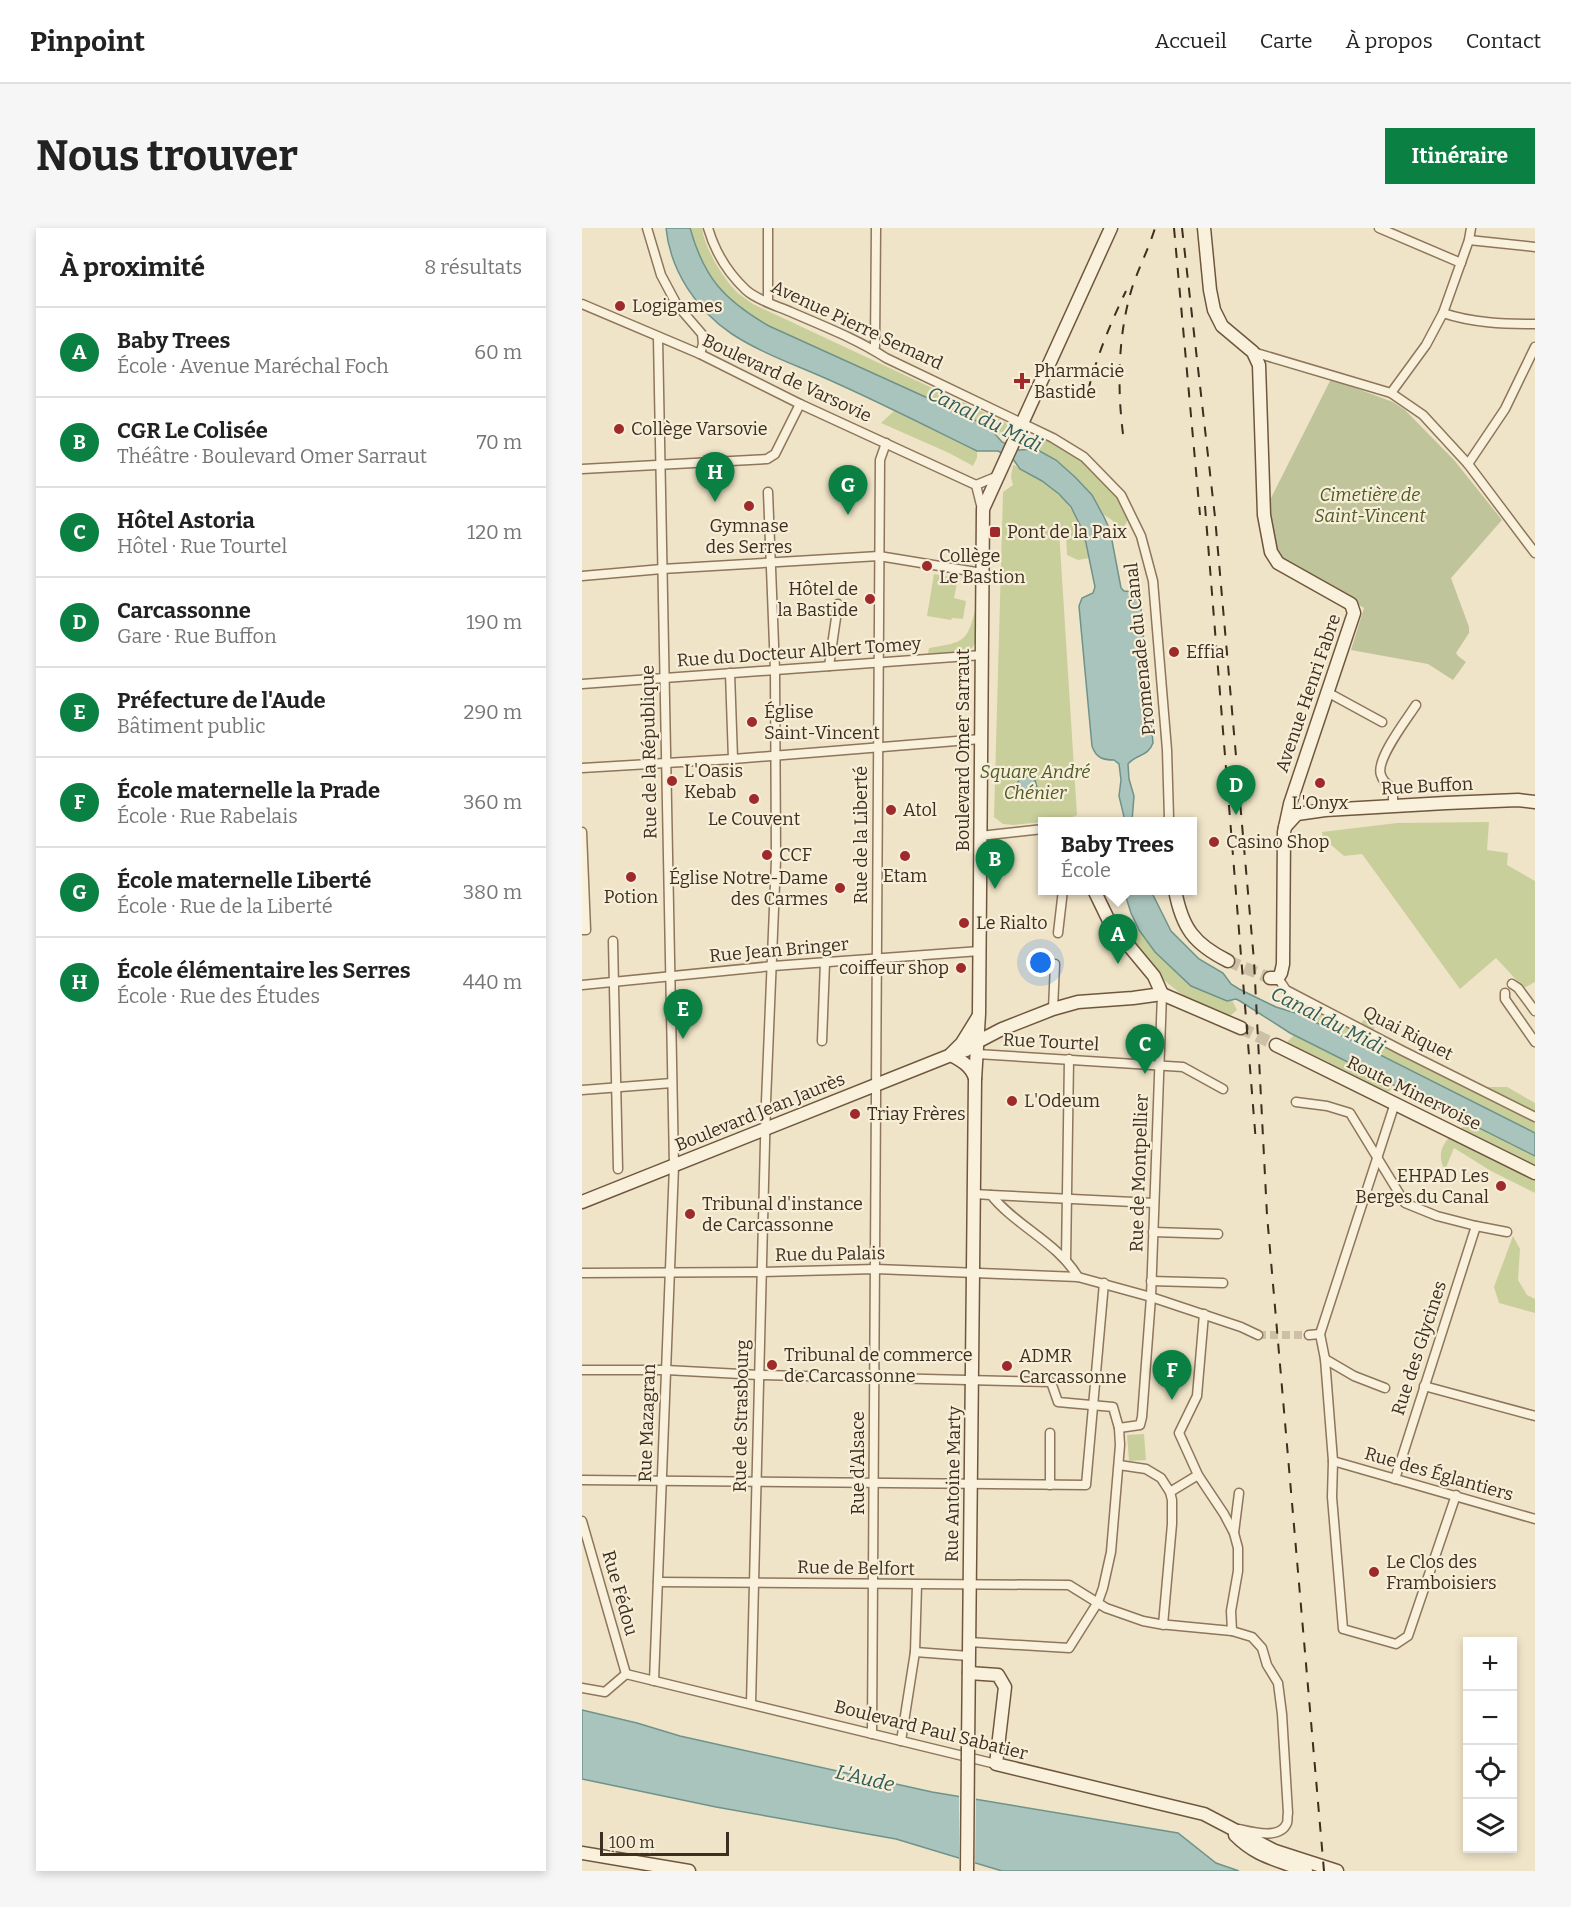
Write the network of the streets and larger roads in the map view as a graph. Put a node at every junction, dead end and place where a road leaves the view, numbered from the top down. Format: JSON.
{"nodes":[{"id":1,"x":647,"y":228,"type":"edge"},
{"id":2,"x":708,"y":228,"type":"edge"},
{"id":3,"x":768,"y":228,"type":"edge"},
{"id":4,"x":876,"y":228,"type":"edge"},
{"id":5,"x":1111,"y":228,"type":"edge"},
{"id":6,"x":1379,"y":228,"type":"edge"},
{"id":7,"x":1471,"y":228,"type":"edge"},
{"id":8,"x":1205,"y":230,"type":"edge"},
{"id":9,"x":1469,"y":240,"type":"junction"},
{"id":10,"x":1535,"y":247,"type":"edge"},
{"id":11,"x":1461,"y":263,"type":"junction"},
{"id":12,"x":768,"y":302,"type":"junction"},
{"id":13,"x":582,"y":304,"type":"edge"},
{"id":14,"x":1443,"y":313,"type":"junction"},
{"id":15,"x":1535,"y":324,"type":"edge"},
{"id":16,"x":658,"y":338,"type":"junction"},
{"id":17,"x":1535,"y":347,"type":"edge"},
{"id":18,"x":874,"y":350,"type":"junction"},
{"id":19,"x":1253,"y":352,"type":"junction"},
{"id":20,"x":700,"y":354,"type":"junction"},
{"id":21,"x":1391,"y":393,"type":"junction"},
{"id":22,"x":800,"y":404,"type":"junction"},
{"id":23,"x":1020,"y":425,"type":"junction"},
{"id":24,"x":886,"y":443,"type":"junction"},
{"id":25,"x":660,"y":464,"type":"junction"},
{"id":26,"x":1468,"y":464,"type":"junction"},
{"id":27,"x":582,"y":469,"type":"edge"},
{"id":28,"x":998,"y":476,"type":"junction"},
{"id":29,"x":976,"y":485,"type":"junction"},
{"id":30,"x":768,"y":492,"type":"dead end"},
{"id":31,"x":982,"y":509,"type":"junction"},
{"id":32,"x":1535,"y":553,"type":"edge"},
{"id":33,"x":879,"y":556,"type":"junction"},
{"id":34,"x":771,"y":562,"type":"junction"},
{"id":35,"x":662,"y":569,"type":"junction"},
{"id":36,"x":982,"y":573,"type":"junction"},
{"id":37,"x":582,"y":576,"type":"edge"},
{"id":38,"x":838,"y":604,"type":"dead end"},
{"id":39,"x":981,"y":655,"type":"junction"},
{"id":40,"x":878,"y":663,"type":"junction"},
{"id":41,"x":829,"y":666,"type":"junction"},
{"id":42,"x":775,"y":670,"type":"junction"},
{"id":43,"x":730,"y":674,"type":"junction"},
{"id":44,"x":664,"y":678,"type":"junction"},
{"id":45,"x":582,"y":684,"type":"edge"},
{"id":46,"x":1327,"y":692,"type":"junction"},
{"id":47,"x":1416,"y":705,"type":"dead end"},
{"id":48,"x":1382,"y":722,"type":"dead end"},
{"id":49,"x":981,"y":739,"type":"junction"},
{"id":50,"x":878,"y":747,"type":"junction"},
{"id":51,"x":776,"y":755,"type":"junction"},
{"id":52,"x":733,"y":759,"type":"junction"},
{"id":53,"x":666,"y":762,"type":"junction"},
{"id":54,"x":582,"y":768,"type":"edge"},
{"id":55,"x":1535,"y":802,"type":"edge"},
{"id":56,"x":1290,"y":804,"type":"junction"},
{"id":57,"x":1394,"y":806,"type":"junction"},
{"id":58,"x":1321,"y":810,"type":"junction"},
{"id":59,"x":1169,"y":817,"type":"edge"},
{"id":60,"x":1038,"y":830,"type":"edge"},
{"id":61,"x":1284,"y":831,"type":"junction"},
{"id":62,"x":582,"y":832,"type":"edge"},
{"id":63,"x":980,"y":836,"type":"junction"},
{"id":64,"x":1063,"y":895,"type":"edge"},
{"id":65,"x":1096,"y":895,"type":"edge"},
{"id":66,"x":1176,"y":895,"type":"edge"},
{"id":67,"x":582,"y":930,"type":"edge"},
{"id":68,"x":1058,"y":933,"type":"dead end"},
{"id":69,"x":613,"y":941,"type":"dead end"},
{"id":70,"x":980,"y":951,"type":"junction"},
{"id":71,"x":877,"y":958,"type":"junction"},
{"id":72,"x":1228,"y":961,"type":"tunnel mouth"},
{"id":73,"x":825,"y":962,"type":"junction"},
{"id":74,"x":1055,"y":964,"type":"dead end"},
{"id":75,"x":773,"y":966,"type":"junction"},
{"id":76,"x":670,"y":976,"type":"junction"},
{"id":77,"x":1274,"y":978,"type":"joint"},
{"id":78,"x":614,"y":982,"type":"junction"},
{"id":79,"x":1512,"y":984,"type":"dead end"},
{"id":80,"x":582,"y":985,"type":"edge"},
{"id":81,"x":1505,"y":993,"type":"dead end"},
{"id":82,"x":1162,"y":994,"type":"junction"},
{"id":83,"x":1053,"y":1009,"type":"junction"},
{"id":84,"x":1535,"y":1011,"type":"edge"},
{"id":85,"x":979,"y":1014,"type":"junction"},
{"id":86,"x":1241,"y":1028,"type":"tunnel mouth"},
{"id":87,"x":1002,"y":1029,"type":"junction"},
{"id":88,"x":822,"y":1041,"type":"dead end"},
{"id":89,"x":979,"y":1041,"type":"junction"},
{"id":90,"x":1535,"y":1042,"type":"edge"},
{"id":91,"x":1276,"y":1044,"type":"tunnel mouth"},
{"id":92,"x":977,"y":1054,"type":"junction"},
{"id":93,"x":951,"y":1055,"type":"junction"},
{"id":94,"x":1069,"y":1059,"type":"junction"},
{"id":95,"x":1160,"y":1065,"type":"junction"},
{"id":96,"x":975,"y":1080,"type":"junction"},
{"id":97,"x":672,"y":1083,"type":"junction"},
{"id":98,"x":877,"y":1084,"type":"junction"},
{"id":99,"x":616,"y":1088,"type":"junction"},
{"id":100,"x":1223,"y":1089,"type":"dead end"},
{"id":101,"x":582,"y":1090,"type":"edge"},
{"id":102,"x":1296,"y":1102,"type":"dead end"},
{"id":103,"x":1395,"y":1103,"type":"junction"},
{"id":104,"x":1535,"y":1117,"type":"edge"},
{"id":105,"x":766,"y":1129,"type":"junction"},
{"id":106,"x":1377,"y":1158,"type":"junction"},
{"id":107,"x":674,"y":1166,"type":"junction"},
{"id":108,"x":618,"y":1169,"type":"dead end"},
{"id":109,"x":1535,"y":1173,"type":"edge"},
{"id":110,"x":974,"y":1194,"type":"junction"},
{"id":111,"x":991,"y":1195,"type":"junction"},
{"id":112,"x":1066,"y":1200,"type":"junction"},
{"id":113,"x":582,"y":1202,"type":"edge"},
{"id":114,"x":1154,"y":1203,"type":"junction"},
{"id":115,"x":1476,"y":1226,"type":"junction"},
{"id":116,"x":1153,"y":1232,"type":"junction"},
{"id":117,"x":1507,"y":1232,"type":"dead end"},
{"id":118,"x":1218,"y":1234,"type":"dead end"},
{"id":119,"x":1066,"y":1260,"type":"junction"},
{"id":120,"x":876,"y":1269,"type":"junction"},
{"id":121,"x":670,"y":1272,"type":"junction"},
{"id":122,"x":761,"y":1272,"type":"junction"},
{"id":123,"x":582,"y":1273,"type":"edge"},
{"id":124,"x":973,"y":1274,"type":"junction"},
{"id":125,"x":1078,"y":1277,"type":"junction"},
{"id":126,"x":1151,"y":1281,"type":"junction"},
{"id":127,"x":1104,"y":1283,"type":"junction"},
{"id":128,"x":1223,"y":1283,"type":"dead end"},
{"id":129,"x":1150,"y":1297,"type":"junction"},
{"id":130,"x":1204,"y":1314,"type":"junction"},
{"id":131,"x":1320,"y":1334,"type":"junction"},
{"id":132,"x":1258,"y":1335,"type":"tunnel mouth"},
{"id":133,"x":1309,"y":1335,"type":"tunnel mouth"},
{"id":134,"x":1325,"y":1359,"type":"junction"},
{"id":135,"x":582,"y":1370,"type":"edge"},
{"id":136,"x":666,"y":1370,"type":"junction"},
{"id":137,"x":759,"y":1375,"type":"junction"},
{"id":138,"x":875,"y":1377,"type":"junction"},
{"id":139,"x":972,"y":1380,"type":"junction"},
{"id":140,"x":1424,"y":1386,"type":"junction"},
{"id":141,"x":1385,"y":1388,"type":"dead end"},
{"id":142,"x":1094,"y":1405,"type":"junction"},
{"id":143,"x":1535,"y":1416,"type":"edge"},
{"id":144,"x":1119,"y":1428,"type":"junction"},
{"id":145,"x":1050,"y":1433,"type":"dead end"},
{"id":146,"x":1334,"y":1461,"type":"junction"},
{"id":147,"x":1119,"y":1465,"type":"junction"},
{"id":148,"x":1198,"y":1475,"type":"junction"},
{"id":149,"x":1395,"y":1479,"type":"junction"},
{"id":150,"x":582,"y":1480,"type":"edge"},
{"id":151,"x":662,"y":1481,"type":"junction"},
{"id":152,"x":756,"y":1482,"type":"junction"},
{"id":153,"x":874,"y":1483,"type":"junction"},
{"id":154,"x":971,"y":1485,"type":"junction"},
{"id":155,"x":1050,"y":1485,"type":"junction"},
{"id":156,"x":1170,"y":1492,"type":"junction"},
{"id":157,"x":1239,"y":1493,"type":"dead end"},
{"id":158,"x":1456,"y":1495,"type":"junction"},
{"id":159,"x":1535,"y":1520,"type":"edge"},
{"id":160,"x":582,"y":1521,"type":"edge"},
{"id":161,"x":1233,"y":1533,"type":"junction"},
{"id":162,"x":658,"y":1582,"type":"junction"},
{"id":163,"x":754,"y":1583,"type":"junction"},
{"id":164,"x":873,"y":1584,"type":"junction"},
{"id":165,"x":917,"y":1585,"type":"junction"},
{"id":166,"x":970,"y":1585,"type":"junction"},
{"id":167,"x":1098,"y":1602,"type":"junction"},
{"id":168,"x":1163,"y":1625,"type":"junction"},
{"id":169,"x":1232,"y":1631,"type":"junction"},
{"id":170,"x":969,"y":1642,"type":"junction"},
{"id":171,"x":915,"y":1652,"type":"junction"},
{"id":172,"x":969,"y":1656,"type":"junction"},
{"id":173,"x":969,"y":1673,"type":"junction"},
{"id":174,"x":626,"y":1674,"type":"junction"},
{"id":175,"x":654,"y":1681,"type":"junction"},
{"id":176,"x":582,"y":1688,"type":"edge"},
{"id":177,"x":751,"y":1704,"type":"junction"},
{"id":178,"x":872,"y":1734,"type":"junction"},
{"id":179,"x":901,"y":1741,"type":"junction"},
{"id":180,"x":996,"y":1764,"type":"junction"},
{"id":181,"x":1226,"y":1825,"type":"junction"},
{"id":182,"x":582,"y":1853,"type":"edge"},
{"id":183,"x":689,"y":1871,"type":"edge"},
{"id":184,"x":967,"y":1871,"type":"edge"},
{"id":185,"x":1306,"y":1871,"type":"edge"},
{"id":186,"x":1337,"y":1871,"type":"edge"}],
"edges":[{"from":1,"to":20,"type":"street"},
{"from":2,"to":12,"type":"street","name":"Avenue Pierre Semard"},
{"from":3,"to":12,"type":"street"},
{"from":4,"to":18,"type":"street"},
{"from":5,"to":23,"type":"street"},
{"from":6,"to":11,"type":"street"},
{"from":7,"to":9,"type":"street"},
{"from":8,"to":19,"type":"street"},
{"from":9,"to":10,"type":"street"},
{"from":9,"to":11,"type":"street"},
{"from":11,"to":14,"type":"street"},
{"from":12,"to":18,"type":"street","name":"Avenue Pierre Semard"},
{"from":13,"to":16,"type":"street","name":"Boulevard de Varsovie"},
{"from":14,"to":15,"type":"street"},
{"from":14,"to":21,"type":"street"},
{"from":16,"to":20,"type":"street","name":"Boulevard de Varsovie"},
{"from":16,"to":25,"type":"street","name":"Rue de la République"},
{"from":17,"to":26,"type":"street"},
{"from":18,"to":23,"type":"street","name":"Avenue Pierre Semard"},
{"from":19,"to":21,"type":"street"},
{"from":19,"to":46,"type":"street","name":"Avenue Henri Fabre"},
{"from":20,"to":22,"type":"street","name":"Boulevard de Varsovie"},
{"from":21,"to":26,"type":"street"},
{"from":22,"to":24,"type":"street","name":"Boulevard de Varsovie"},
{"from":22,"to":25,"type":"street"},
{"from":23,"to":28,"type":"street","name":"Boulevard Omer Sarraut"},
{"from":23,"to":59,"type":"street","name":"Promenade du Canal"},
{"from":24,"to":29,"type":"street","name":"Boulevard de Varsovie"},
{"from":24,"to":33,"type":"street","name":"Rue de la Liberté"},
{"from":25,"to":27,"type":"street"},
{"from":25,"to":35,"type":"street","name":"Rue de la République"},
{"from":26,"to":32,"type":"street"},
{"from":28,"to":29,"type":"street"},
{"from":28,"to":31,"type":"street","name":"Boulevard Omer Sarraut"},
{"from":29,"to":31,"type":"street"},
{"from":30,"to":34,"type":"street","name":"Rue de Strasbourg"},
{"from":31,"to":36,"type":"street","name":"Boulevard Omer Sarraut"},
{"from":33,"to":34,"type":"street"},
{"from":33,"to":36,"type":"street"},
{"from":33,"to":40,"type":"street","name":"Rue de la Liberté"},
{"from":34,"to":35,"type":"street"},
{"from":34,"to":42,"type":"street","name":"Rue de Strasbourg"},
{"from":35,"to":37,"type":"street"},
{"from":35,"to":44,"type":"street","name":"Rue de la République"},
{"from":36,"to":39,"type":"street","name":"Boulevard Omer Sarraut"},
{"from":38,"to":41,"type":"street"},
{"from":39,"to":40,"type":"street","name":"Rue du Docteur Albert Tomey"},
{"from":39,"to":49,"type":"street","name":"Boulevard Omer Sarraut"},
{"from":40,"to":41,"type":"street","name":"Rue du Docteur Albert Tomey"},
{"from":40,"to":50,"type":"street","name":"Rue de la Liberté"},
{"from":41,"to":42,"type":"street","name":"Rue du Docteur Albert Tomey"},
{"from":42,"to":43,"type":"street","name":"Rue du Docteur Albert Tomey"},
{"from":42,"to":51,"type":"street","name":"Rue de Strasbourg"},
{"from":43,"to":44,"type":"street","name":"Rue du Docteur Albert Tomey"},
{"from":43,"to":52,"type":"street"},
{"from":44,"to":45,"type":"street","name":"Rue du Docteur Albert Tomey"},
{"from":44,"to":53,"type":"street","name":"Rue de la République"},
{"from":46,"to":48,"type":"street"},
{"from":46,"to":56,"type":"street","name":"Avenue Henri Fabre"},
{"from":47,"to":57,"type":"street"},
{"from":49,"to":50,"type":"street"},
{"from":49,"to":63,"type":"street","name":"Boulevard Omer Sarraut"},
{"from":50,"to":51,"type":"street"},
{"from":50,"to":71,"type":"street","name":"Rue de la Liberté"},
{"from":51,"to":52,"type":"street"},
{"from":51,"to":75,"type":"street","name":"Rue de Strasbourg"},
{"from":52,"to":53,"type":"street"},
{"from":53,"to":54,"type":"street"},
{"from":53,"to":76,"type":"street","name":"Rue de la République"},
{"from":55,"to":57,"type":"street","name":"Rue Buffon"},
{"from":56,"to":58,"type":"street","name":"Rue Buffon"},
{"from":56,"to":61,"type":"street"},
{"from":57,"to":58,"type":"street","name":"Rue Buffon"},
{"from":58,"to":61,"type":"street","name":"Rue Buffon"},
{"from":60,"to":63,"type":"street"},
{"from":61,"to":77,"type":"street"},
{"from":62,"to":67,"type":"street"},
{"from":63,"to":70,"type":"street","name":"Boulevard Omer Sarraut"},
{"from":64,"to":68,"type":"street"},
{"from":65,"to":82,"type":"street"},
{"from":66,"to":72,"type":"street"},
{"from":69,"to":78,"type":"street"},
{"from":70,"to":71,"type":"street","name":"Rue Jean Bringer"},
{"from":70,"to":85,"type":"street","name":"Boulevard Omer Sarraut"},
{"from":71,"to":73,"type":"street","name":"Rue Jean Bringer"},
{"from":71,"to":98,"type":"street","name":"Rue de la Liberté"},
{"from":73,"to":75,"type":"street","name":"Rue Jean Bringer"},
{"from":73,"to":88,"type":"street"},
{"from":74,"to":83,"type":"street"},
{"from":75,"to":76,"type":"street","name":"Rue Jean Bringer"},
{"from":75,"to":105,"type":"street","name":"Rue de Strasbourg"},
{"from":76,"to":78,"type":"street","name":"Rue Jean Bringer"},
{"from":76,"to":97,"type":"street","name":"Rue de la République"},
{"from":77,"to":104,"type":"street","name":"Quai Riquet"},
{"from":78,"to":80,"type":"street","name":"Rue Jean Bringer"},
{"from":78,"to":99,"type":"street"},
{"from":79,"to":84,"type":"street"},
{"from":81,"to":90,"type":"street"},
{"from":82,"to":83,"type":"street"},
{"from":82,"to":86,"type":"street"},
{"from":82,"to":95,"type":"street","name":"Rue de Montpellier"},
{"from":83,"to":87,"type":"street"},
{"from":85,"to":87,"type":"street"},
{"from":85,"to":89,"type":"street","name":"Boulevard Omer Sarraut"},
{"from":85,"to":93,"type":"street"},
{"from":87,"to":89,"type":"street"},
{"from":89,"to":92,"type":"street","name":"Rue Antoine Marty"},
{"from":89,"to":93,"type":"street","name":"Boulevard Jean Jaurès"},
{"from":91,"to":103,"type":"street","name":"Route Minervoise"},
{"from":92,"to":94,"type":"street","name":"Rue Tourtel"},
{"from":92,"to":96,"type":"street","name":"Rue Antoine Marty"},
{"from":93,"to":96,"type":"street"},
{"from":93,"to":98,"type":"street","name":"Boulevard Jean Jaurès"},
{"from":94,"to":95,"type":"street","name":"Rue Tourtel"},
{"from":94,"to":112,"type":"street"},
{"from":95,"to":100,"type":"street","name":"Rue Tourtel"},
{"from":95,"to":114,"type":"street","name":"Rue de Montpellier"},
{"from":96,"to":110,"type":"street","name":"Rue Antoine Marty"},
{"from":97,"to":99,"type":"street"},
{"from":97,"to":107,"type":"street","name":"Rue de la République"},
{"from":98,"to":105,"type":"street","name":"Boulevard Jean Jaurès"},
{"from":98,"to":120,"type":"street","name":"Rue d'Alsace"},
{"from":99,"to":101,"type":"street"},
{"from":99,"to":108,"type":"street"},
{"from":102,"to":106,"type":"street"},
{"from":103,"to":106,"type":"street"},
{"from":103,"to":109,"type":"street","name":"Route Minervoise"},
{"from":105,"to":107,"type":"street","name":"Boulevard Jean Jaurès"},
{"from":105,"to":122,"type":"street","name":"Rue de Strasbourg"},
{"from":106,"to":115,"type":"street"},
{"from":106,"to":131,"type":"street"},
{"from":107,"to":113,"type":"street","name":"Boulevard Jean Jaurès"},
{"from":107,"to":121,"type":"street","name":"Rue Mazagran"},
{"from":110,"to":111,"type":"street"},
{"from":110,"to":124,"type":"street","name":"Rue Antoine Marty"},
{"from":111,"to":112,"type":"street"},
{"from":111,"to":119,"type":"street"},
{"from":112,"to":114,"type":"street"},
{"from":112,"to":119,"type":"street"},
{"from":114,"to":116,"type":"street","name":"Rue de Montpellier"},
{"from":115,"to":117,"type":"street"},
{"from":115,"to":140,"type":"street","name":"Rue des Glycines"},
{"from":116,"to":118,"type":"street"},
{"from":116,"to":126,"type":"street","name":"Rue de Montpellier"},
{"from":119,"to":125,"type":"street"},
{"from":120,"to":122,"type":"street","name":"Rue du Palais"},
{"from":120,"to":124,"type":"street","name":"Rue du Palais"},
{"from":120,"to":138,"type":"street","name":"Rue d'Alsace"},
{"from":121,"to":122,"type":"street","name":"Rue du Palais"},
{"from":121,"to":123,"type":"street","name":"Rue du Palais"},
{"from":121,"to":136,"type":"street","name":"Rue Mazagran"},
{"from":122,"to":137,"type":"street","name":"Rue de Strasbourg"},
{"from":124,"to":125,"type":"street","name":"Rue du Palais"},
{"from":124,"to":139,"type":"street","name":"Rue Antoine Marty"},
{"from":125,"to":127,"type":"street","name":"Rue du Palais"},
{"from":126,"to":128,"type":"street"},
{"from":126,"to":129,"type":"street","name":"Rue de Montpellier"},
{"from":127,"to":129,"type":"street","name":"Rue du Palais"},
{"from":127,"to":142,"type":"street"},
{"from":129,"to":130,"type":"street","name":"Rue du Palais"},
{"from":129,"to":144,"type":"street","name":"Rue de Montpellier"},
{"from":130,"to":132,"type":"street","name":"Rue du Palais"},
{"from":130,"to":148,"type":"street"},
{"from":131,"to":133,"type":"street"},
{"from":131,"to":134,"type":"street"},
{"from":134,"to":141,"type":"street"},
{"from":134,"to":146,"type":"street"},
{"from":135,"to":136,"type":"street"},
{"from":136,"to":137,"type":"street"},
{"from":136,"to":151,"type":"street","name":"Rue Mazagran"},
{"from":137,"to":138,"type":"street"},
{"from":137,"to":152,"type":"street","name":"Rue de Strasbourg"},
{"from":138,"to":139,"type":"street"},
{"from":138,"to":153,"type":"street","name":"Rue d'Alsace"},
{"from":139,"to":142,"type":"street"},
{"from":139,"to":154,"type":"street","name":"Rue Antoine Marty"},
{"from":140,"to":143,"type":"street"},
{"from":140,"to":149,"type":"street","name":"Rue des Glycines"},
{"from":142,"to":144,"type":"street"},
{"from":142,"to":155,"type":"street"},
{"from":144,"to":147,"type":"street"},
{"from":145,"to":155,"type":"street"},
{"from":146,"to":149,"type":"street","name":"Rue des Églantiers"},
{"from":146,"to":158,"type":"street"},
{"from":147,"to":156,"type":"street"},
{"from":147,"to":167,"type":"street"},
{"from":148,"to":156,"type":"street"},
{"from":148,"to":161,"type":"street"},
{"from":149,"to":158,"type":"street","name":"Rue des Églantiers"},
{"from":150,"to":151,"type":"street"},
{"from":151,"to":152,"type":"street"},
{"from":151,"to":162,"type":"street","name":"Rue Mazagran"},
{"from":152,"to":153,"type":"street"},
{"from":152,"to":163,"type":"street","name":"Rue de Strasbourg"},
{"from":153,"to":154,"type":"street"},
{"from":153,"to":164,"type":"street","name":"Rue d'Alsace"},
{"from":154,"to":155,"type":"street"},
{"from":154,"to":166,"type":"street","name":"Rue Antoine Marty"},
{"from":156,"to":168,"type":"street"},
{"from":157,"to":161,"type":"street"},
{"from":158,"to":159,"type":"street","name":"Rue des Églantiers"},
{"from":160,"to":174,"type":"street","name":"Rue Fédou"},
{"from":161,"to":169,"type":"street"},
{"from":162,"to":163,"type":"street","name":"Rue de Belfort"},
{"from":162,"to":175,"type":"street","name":"Rue Mazagran"},
{"from":163,"to":164,"type":"street","name":"Rue de Belfort"},
{"from":163,"to":177,"type":"street","name":"Rue de Strasbourg"},
{"from":164,"to":165,"type":"street","name":"Rue de Belfort"},
{"from":164,"to":178,"type":"street","name":"Rue d'Alsace"},
{"from":165,"to":166,"type":"street","name":"Rue de Belfort"},
{"from":165,"to":171,"type":"street"},
{"from":166,"to":167,"type":"street","name":"Rue de Belfort"},
{"from":166,"to":170,"type":"street","name":"Rue Antoine Marty"},
{"from":167,"to":168,"type":"street","name":"Rue de Belfort"},
{"from":167,"to":170,"type":"street"},
{"from":168,"to":169,"type":"street","name":"Rue de Belfort"},
{"from":169,"to":181,"type":"street","name":"Rue de Belfort"},
{"from":170,"to":172,"type":"street","name":"Rue Antoine Marty"},
{"from":171,"to":172,"type":"street"},
{"from":171,"to":179,"type":"street"},
{"from":172,"to":173,"type":"street","name":"Rue Antoine Marty"},
{"from":173,"to":180,"type":"street"},
{"from":173,"to":184,"type":"street","name":"Rue Antoine Marty","bridge":true},
{"from":174,"to":175,"type":"street","name":"Boulevard Paul Sabatier"},
{"from":174,"to":176,"type":"street"},
{"from":175,"to":177,"type":"street","name":"Boulevard Paul Sabatier"},
{"from":177,"to":178,"type":"street","name":"Boulevard Paul Sabatier"},
{"from":178,"to":179,"type":"street","name":"Boulevard Paul Sabatier"},
{"from":179,"to":180,"type":"street","name":"Boulevard Paul Sabatier"},
{"from":180,"to":181,"type":"street","name":"Boulevard Paul Sabatier"},
{"from":181,"to":185,"type":"street","name":"Boulevard Paul Sabatier"},
{"from":181,"to":186,"type":"street","name":"Boulevard Paul Sabatier"},
{"from":182,"to":183,"type":"street"}]}
